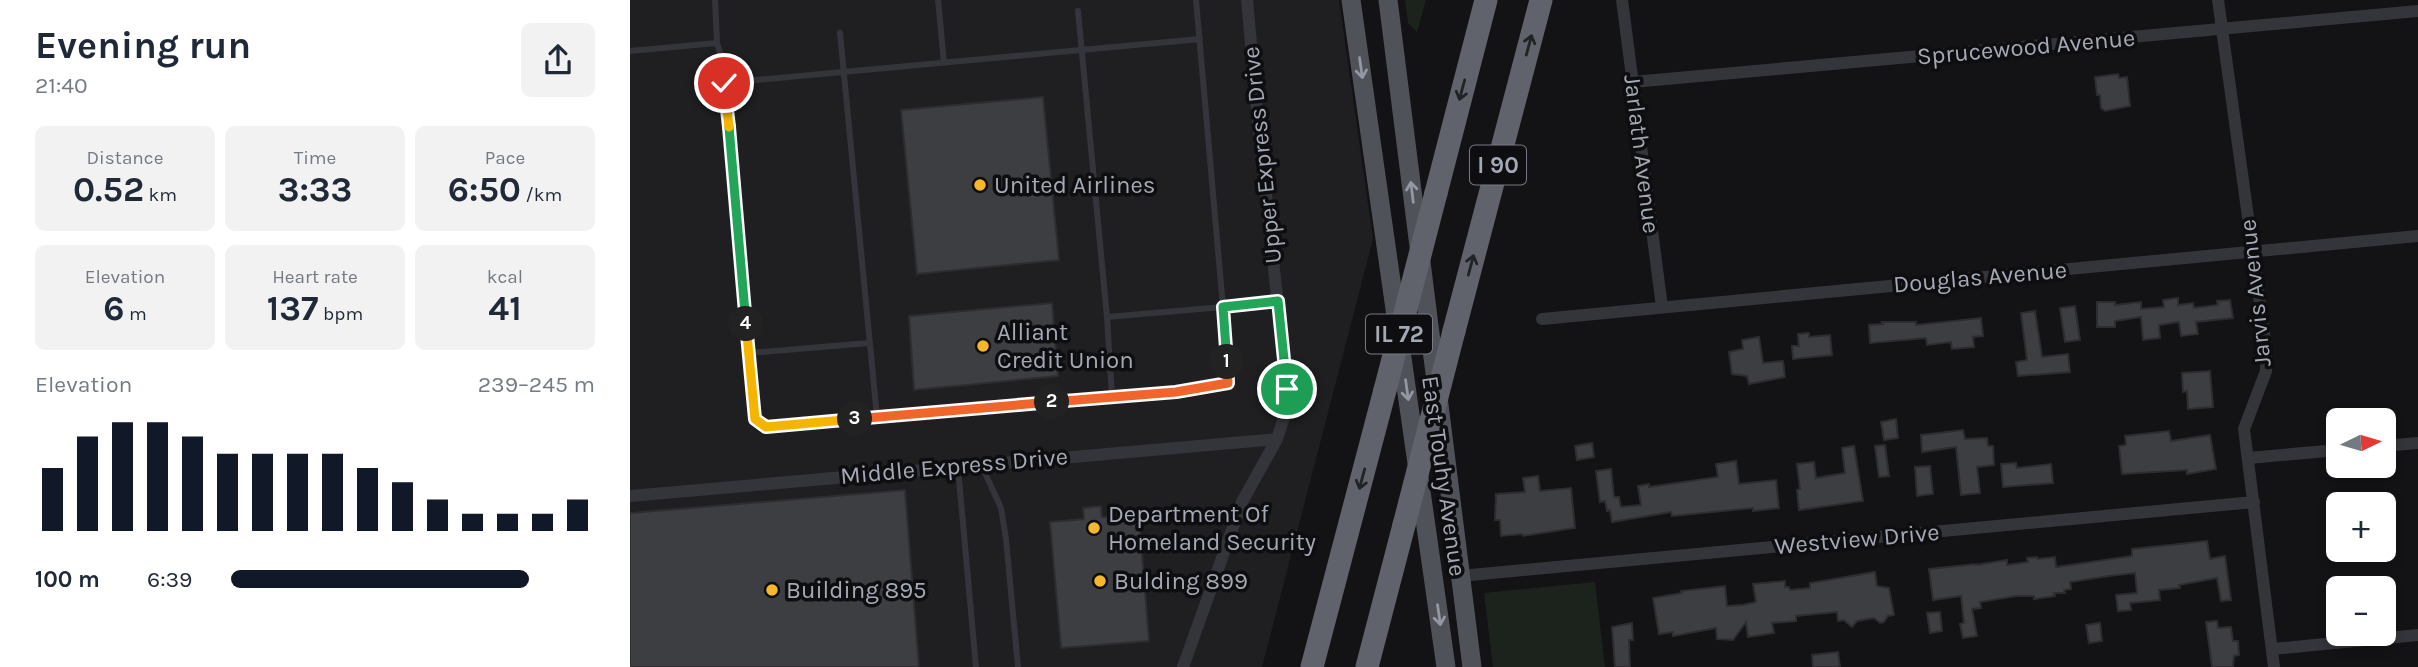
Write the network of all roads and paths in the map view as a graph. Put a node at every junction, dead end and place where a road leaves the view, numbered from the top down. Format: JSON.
{"nodes":[{"id":1,"x":715,"y":0,"type":"edge"},
{"id":2,"x":937,"y":0,"type":"edge"},
{"id":3,"x":1196,"y":0,"type":"edge"},
{"id":4,"x":1247,"y":0,"type":"edge"},
{"id":5,"x":1351,"y":0,"type":"edge"},
{"id":6,"x":1388,"y":0,"type":"edge"},
{"id":7,"x":1486,"y":0,"type":"edge"},
{"id":8,"x":1541,"y":0,"type":"edge"},
{"id":9,"x":1622,"y":0,"type":"edge"},
{"id":10,"x":2218,"y":0,"type":"edge"},
{"id":11,"x":1077,"y":11,"type":"dead end"},
{"id":12,"x":2418,"y":11,"type":"edge"},
{"id":13,"x":2222,"y":30,"type":"junction"},
{"id":14,"x":840,"y":33,"type":"dead end"},
{"id":15,"x":1200,"y":40,"type":"junction"},
{"id":16,"x":718,"y":43,"type":"junction"},
{"id":17,"x":1082,"y":50,"type":"junction"},
{"id":18,"x":630,"y":51,"type":"edge"},
{"id":19,"x":944,"y":63,"type":"junction"},
{"id":20,"x":844,"y":73,"type":"junction"},
{"id":21,"x":1633,"y":82,"type":"junction"},
{"id":22,"x":724,"y":83,"type":"junction"},
{"id":23,"x":2418,"y":236,"type":"edge"},
{"id":24,"x":2253,"y":251,"type":"junction"},
{"id":25,"x":1278,"y":301,"type":"junction"},
{"id":26,"x":1223,"y":307,"type":"junction"},
{"id":27,"x":1662,"y":307,"type":"junction"},
{"id":28,"x":1107,"y":317,"type":"junction"},
{"id":29,"x":1542,"y":319,"type":"dead end"},
{"id":30,"x":869,"y":343,"type":"junction"},
{"id":31,"x":749,"y":353,"type":"junction"},
{"id":32,"x":1112,"y":397,"type":"junction"},
{"id":33,"x":877,"y":417,"type":"junction"},
{"id":34,"x":1278,"y":439,"type":"junction"},
{"id":35,"x":2418,"y":443,"type":"edge"},
{"id":36,"x":2396,"y":445,"type":"edge"},
{"id":37,"x":2326,"y":451,"type":"edge"},
{"id":38,"x":2248,"y":458,"type":"junction"},
{"id":39,"x":981,"y":464,"type":"junction"},
{"id":40,"x":958,"y":466,"type":"junction"},
{"id":41,"x":630,"y":496,"type":"edge"},
{"id":42,"x":2254,"y":502,"type":"junction"},
{"id":43,"x":1460,"y":576,"type":"junction"},
{"id":44,"x":2418,"y":635,"type":"edge"},
{"id":45,"x":2272,"y":649,"type":"junction"},
{"id":46,"x":976,"y":667,"type":"edge"},
{"id":47,"x":1018,"y":667,"type":"edge"},
{"id":48,"x":1183,"y":667,"type":"edge"},
{"id":49,"x":1312,"y":667,"type":"edge"},
{"id":50,"x":1367,"y":667,"type":"edge"},
{"id":51,"x":1446,"y":667,"type":"edge"},
{"id":52,"x":1472,"y":667,"type":"edge"},
{"id":53,"x":2274,"y":667,"type":"edge"}],
"edges":[{"from":1,"to":16,"type":"lane"},
{"from":2,"to":19,"type":"lane"},
{"from":3,"to":15,"type":"lane"},
{"from":4,"to":25,"type":"street","name":"Upper Express Drive"},
{"from":5,"to":51,"type":"main road","name":"East Touhy Avenue","number":"IL 72","one_way":true},
{"from":43,"to":6,"type":"main road","name":"East Touhy Avenue","number":"IL 72","one_way":true},
{"from":7,"to":49,"type":"highway","number":"I 90","one_way":true,"bridge":true},
{"from":50,"to":8,"type":"highway","number":"I 90","one_way":true,"bridge":true},
{"from":9,"to":21,"type":"street","name":"Jarlath Avenue"},
{"from":10,"to":13,"type":"street","name":"Jarvis Avenue"},
{"from":11,"to":17,"type":"lane"},
{"from":12,"to":13,"type":"street","name":"Sprucewood Avenue"},
{"from":13,"to":21,"type":"street","name":"Sprucewood Avenue"},
{"from":13,"to":24,"type":"street","name":"Jarvis Avenue"},
{"from":14,"to":20,"type":"lane"},
{"from":15,"to":17,"type":"lane"},
{"from":15,"to":26,"type":"lane"},
{"from":16,"to":18,"type":"lane"},
{"from":16,"to":22,"type":"lane"},
{"from":17,"to":19,"type":"lane"},
{"from":17,"to":28,"type":"lane"},
{"from":19,"to":20,"type":"lane"},
{"from":20,"to":22,"type":"lane"},
{"from":20,"to":30,"type":"lane"},
{"from":21,"to":27,"type":"street","name":"Jarlath Avenue"},
{"from":22,"to":31,"type":"lane"},
{"from":23,"to":24,"type":"street","name":"Douglas Avenue"},
{"from":24,"to":27,"type":"street","name":"Douglas Avenue"},
{"from":24,"to":38,"type":"street","name":"Jarvis Avenue"},
{"from":25,"to":26,"type":"lane"},
{"from":25,"to":34,"type":"street","name":"Upper Express Drive"},
{"from":26,"to":28,"type":"lane"},
{"from":26,"to":32,"type":"lane"},
{"from":27,"to":29,"type":"street","name":"Douglas Avenue"},
{"from":28,"to":32,"type":"lane"},
{"from":30,"to":31,"type":"lane"},
{"from":30,"to":33,"type":"lane"},
{"from":31,"to":33,"type":"lane"},
{"from":32,"to":33,"type":"lane"},
{"from":34,"to":39,"type":"street","name":"Middle Express Drive"},
{"from":34,"to":48,"type":"street","name":"Upper Express Drive"},
{"from":35,"to":36,"type":"street"},
{"from":37,"to":38,"type":"street"},
{"from":38,"to":42,"type":"street","name":"Jarvis Avenue"},
{"from":39,"to":40,"type":"street","name":"Middle Express Drive"},
{"from":39,"to":47,"type":"lane"},
{"from":40,"to":41,"type":"street","name":"Middle Express Drive"},
{"from":40,"to":46,"type":"lane"},
{"from":42,"to":43,"type":"street","name":"Westview Drive"},
{"from":42,"to":45,"type":"street","name":"Jarvis Avenue"},
{"from":43,"to":52,"type":"main road","name":"East Touhy Avenue","number":"IL 72"},
{"from":44,"to":45,"type":"street"},
{"from":45,"to":53,"type":"street","name":"Jarvis Avenue"}]}
